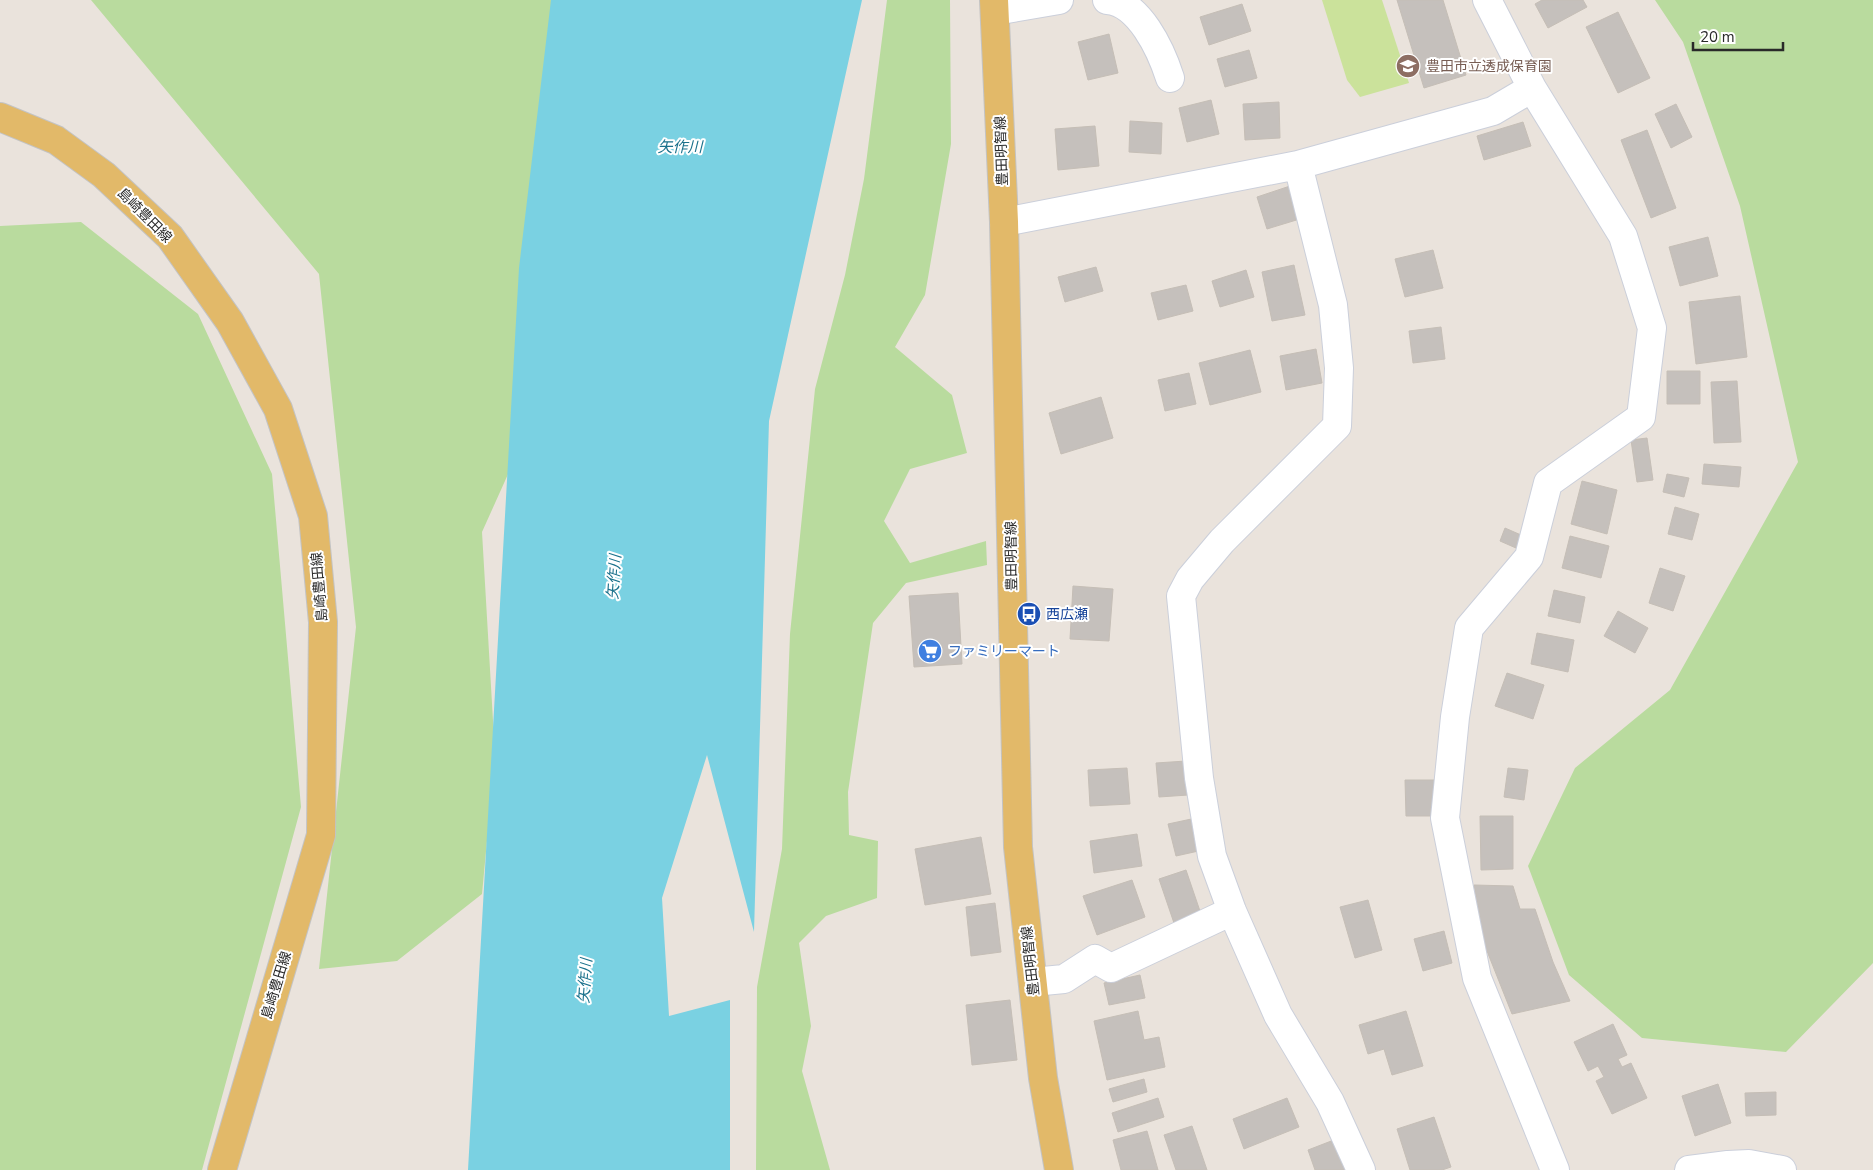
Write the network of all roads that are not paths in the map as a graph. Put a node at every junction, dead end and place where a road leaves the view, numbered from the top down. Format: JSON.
{"nodes":[{"id":1,"x":1059,"y":0,"type":"edge"},
{"id":2,"x":1106,"y":0,"type":"edge"},
{"id":3,"x":1487,"y":0,"type":"edge"},
{"id":4,"x":995,"y":6,"type":"edge"},
{"id":5,"x":1170,"y":78,"type":"dead end"},
{"id":6,"x":1532,"y":88,"type":"junction"},
{"id":7,"x":0,"y":117,"type":"edge"},
{"id":8,"x":1298,"y":165,"type":"junction"},
{"id":9,"x":1004,"y":222,"type":"junction"},
{"id":10,"x":1232,"y":911,"type":"junction"},
{"id":11,"x":1033,"y":982,"type":"junction"},
{"id":12,"x":222,"y":1170,"type":"edge"},
{"id":13,"x":1059,"y":1170,"type":"edge"},
{"id":14,"x":1361,"y":1170,"type":"edge"},
{"id":15,"x":1555,"y":1170,"type":"edge"},
{"id":16,"x":1689,"y":1170,"type":"edge"},
{"id":17,"x":1782,"y":1170,"type":"edge"}],
"edges":[{"from":1,"to":4,"type":"street"},
{"from":2,"to":5,"type":"street"},
{"from":3,"to":6,"type":"street"},
{"from":4,"to":9,"type":"main road","name":"豊田明智線"},
{"from":6,"to":8,"type":"street"},
{"from":6,"to":15,"type":"street"},
{"from":7,"to":12,"type":"main road","name":"島崎豊田線"},
{"from":8,"to":9,"type":"street"},
{"from":8,"to":10,"type":"street"},
{"from":9,"to":11,"type":"main road","name":"豊田明智線"},
{"from":10,"to":11,"type":"street"},
{"from":10,"to":14,"type":"street"},
{"from":11,"to":13,"type":"main road","name":"豊田明智線"},
{"from":16,"to":17,"type":"street"}]}
